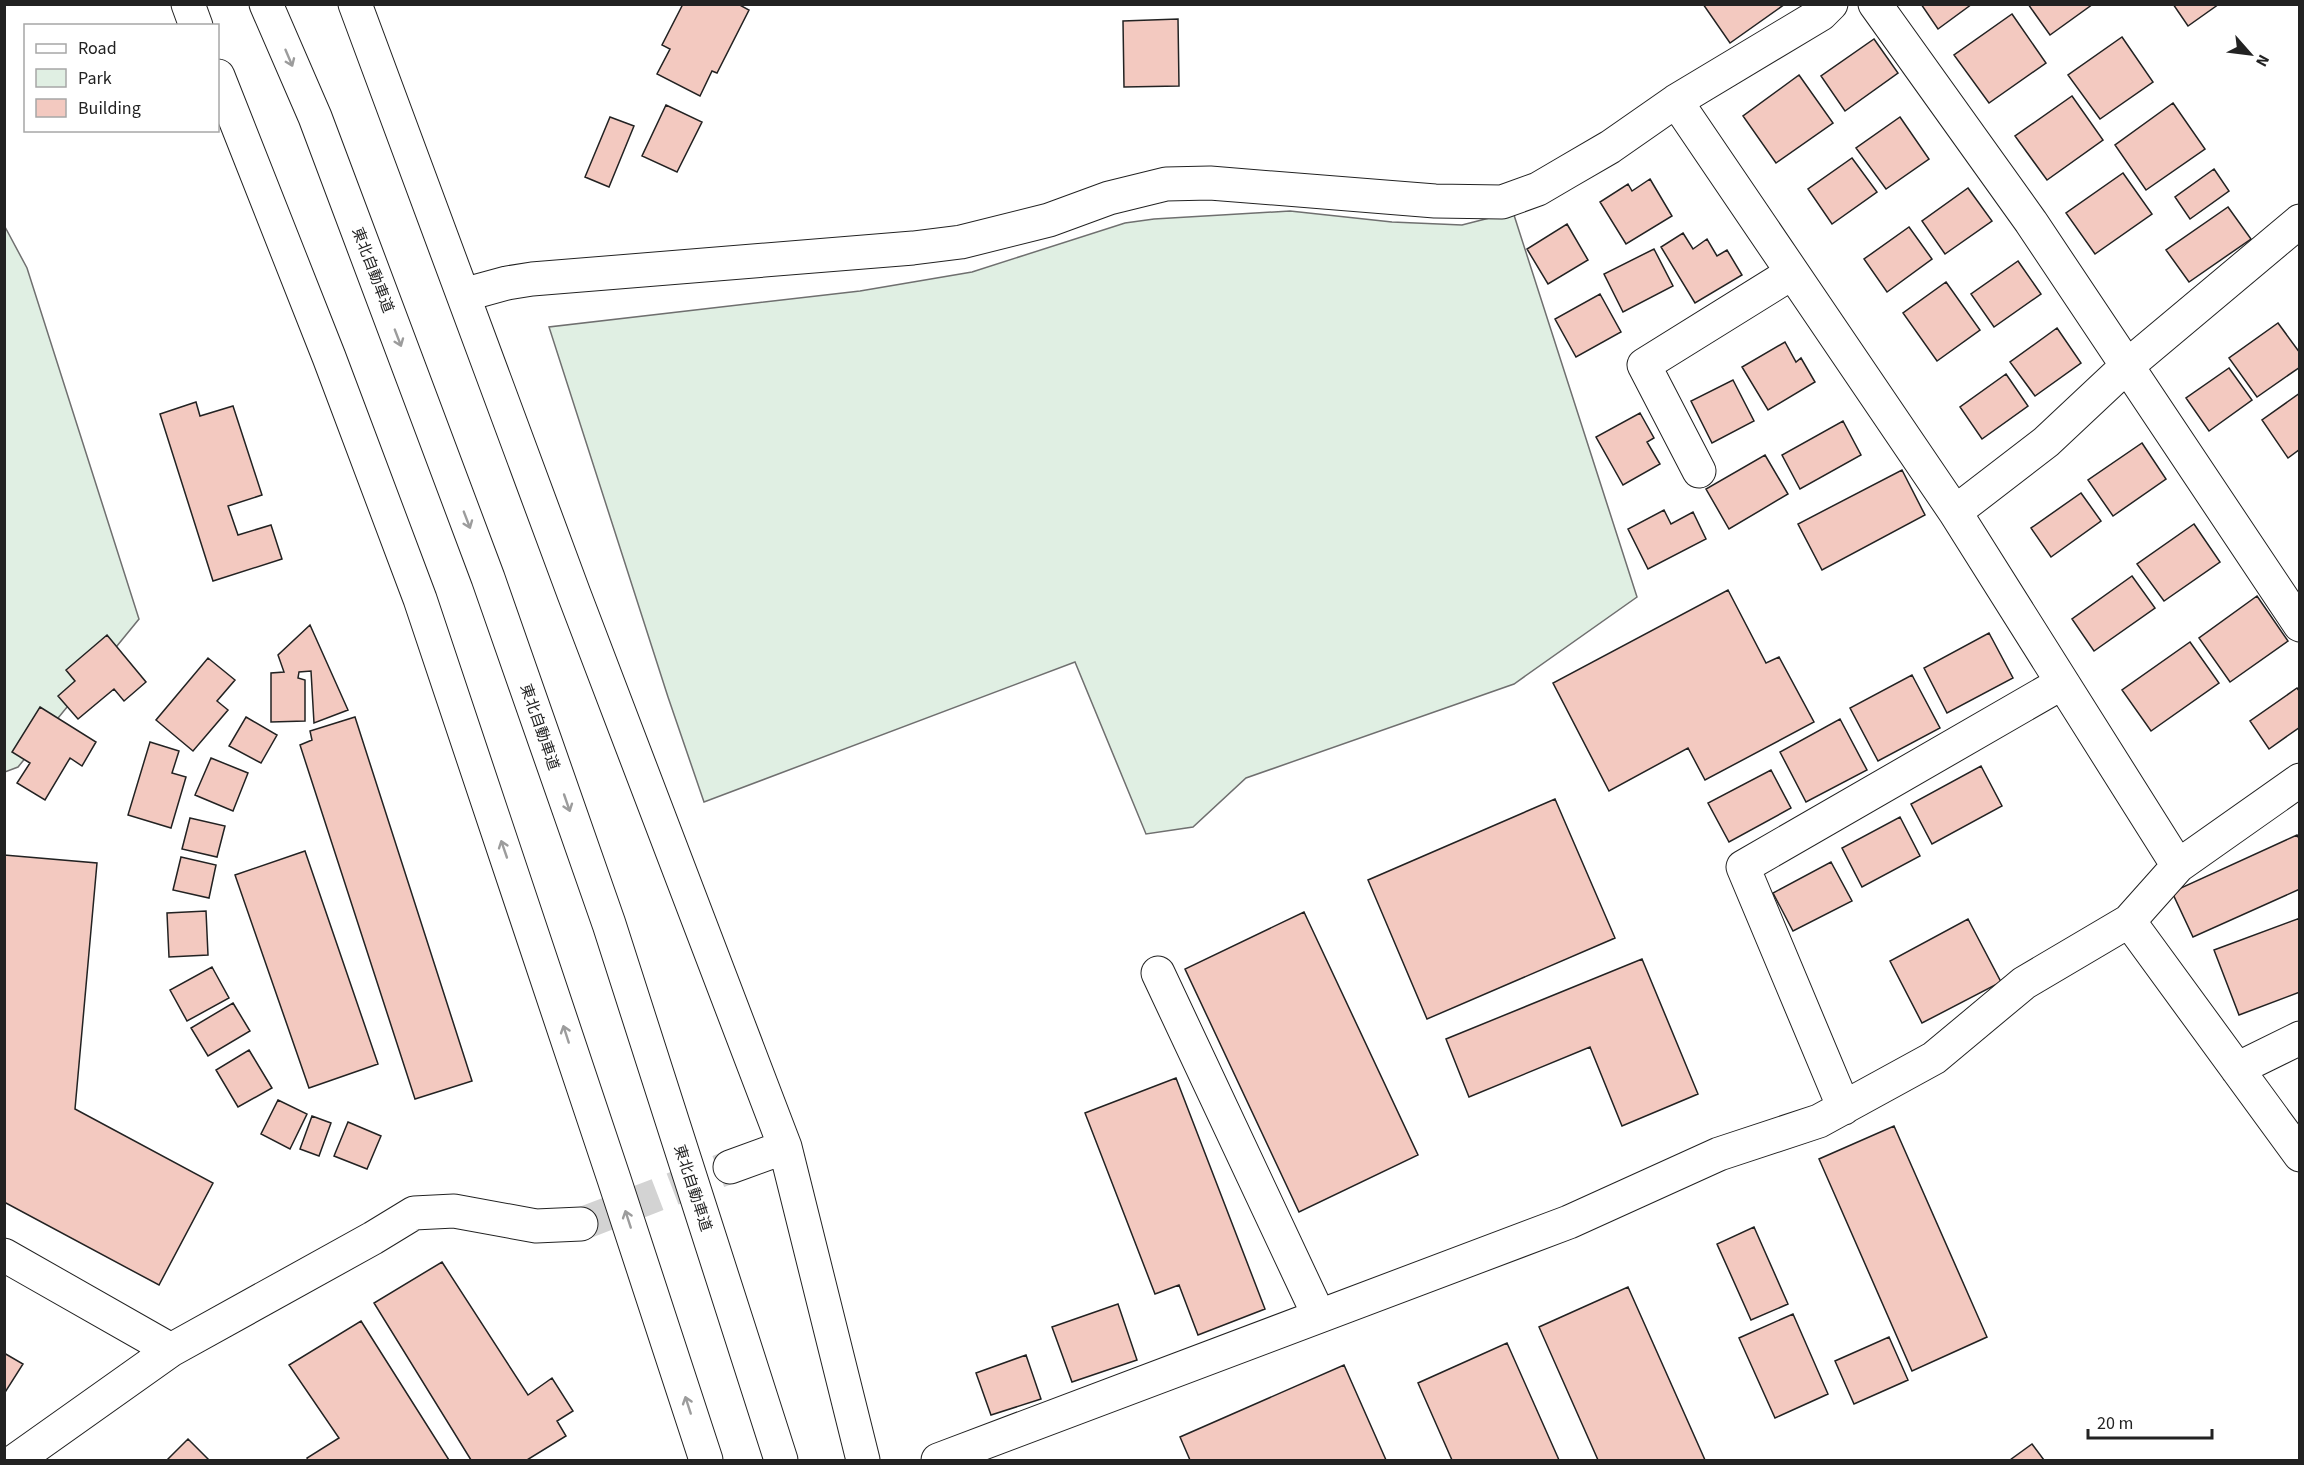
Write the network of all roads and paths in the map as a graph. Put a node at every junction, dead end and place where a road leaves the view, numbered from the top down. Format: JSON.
{"nodes":[{"id":1,"x":188,"y":4,"type":"edge"},
{"id":2,"x":266,"y":4,"type":"edge"},
{"id":3,"x":355,"y":4,"type":"edge"},
{"id":4,"x":1832,"y":4,"type":"edge"},
{"id":5,"x":1875,"y":4,"type":"edge"},
{"id":6,"x":195,"y":24,"type":"edge"},
{"id":7,"x":219,"y":79,"type":"edge"},
{"id":8,"x":1676,"y":101,"type":"junction"},
{"id":9,"x":2300,"y":220,"type":"edge"},
{"id":10,"x":1792,"y":273,"type":"junction"},
{"id":11,"x":463,"y":295,"type":"junction"},
{"id":12,"x":2127,"y":366,"type":"junction"},
{"id":13,"x":1699,"y":471,"type":"dead end"},
{"id":14,"x":1955,"y":512,"type":"junction"},
{"id":15,"x":2300,"y":625,"type":"edge"},
{"id":16,"x":2062,"y":683,"type":"junction"},
{"id":17,"x":2300,"y":780,"type":"edge"},
{"id":18,"x":2178,"y":866,"type":"junction"},
{"id":19,"x":2129,"y":921,"type":"junction"},
{"id":20,"x":1158,"y":973,"type":"dead end"},
{"id":21,"x":2300,"y":1038,"type":"edge"},
{"id":22,"x":2236,"y":1069,"type":"junction"},
{"id":23,"x":1844,"y":1108,"type":"junction"},
{"id":24,"x":785,"y":1147,"type":"junction"},
{"id":25,"x":2300,"y":1155,"type":"edge"},
{"id":26,"x":730,"y":1167,"type":"tunnel mouth"},
{"id":27,"x":581,"y":1224,"type":"tunnel mouth"},
{"id":28,"x":4,"y":1255,"type":"edge"},
{"id":29,"x":1319,"y":1316,"type":"junction"},
{"id":30,"x":171,"y":1350,"type":"junction"},
{"id":31,"x":16,"y":1461,"type":"edge"},
{"id":32,"x":706,"y":1461,"type":"edge"},
{"id":33,"x":781,"y":1461,"type":"edge"},
{"id":34,"x":863,"y":1461,"type":"edge"},
{"id":35,"x":938,"y":1461,"type":"edge"}],
"edges":[{"from":1,"to":6,"type":"main road"},
{"from":2,"to":33,"type":"main road","name":"東北自動車道","one_way":true},
{"from":3,"to":11,"type":"main road"},
{"from":4,"to":8,"type":"main road"},
{"from":5,"to":12,"type":"main road"},
{"from":32,"to":7,"type":"main road","one_way":true},
{"from":8,"to":10,"type":"main road"},
{"from":8,"to":11,"type":"main road"},
{"from":9,"to":12,"type":"main road"},
{"from":10,"to":13,"type":"main road"},
{"from":10,"to":14,"type":"main road"},
{"from":11,"to":24,"type":"main road"},
{"from":12,"to":14,"type":"main road"},
{"from":12,"to":15,"type":"main road"},
{"from":14,"to":16,"type":"main road"},
{"from":16,"to":18,"type":"main road"},
{"from":16,"to":23,"type":"main road"},
{"from":17,"to":18,"type":"main road"},
{"from":18,"to":19,"type":"main road"},
{"from":19,"to":22,"type":"main road"},
{"from":19,"to":23,"type":"main road"},
{"from":20,"to":29,"type":"main road"},
{"from":21,"to":22,"type":"main road"},
{"from":22,"to":25,"type":"main road"},
{"from":23,"to":29,"type":"main road"},
{"from":24,"to":26,"type":"main road"},
{"from":24,"to":34,"type":"main road"},
{"from":27,"to":30,"type":"main road"},
{"from":28,"to":30,"type":"main road"},
{"from":29,"to":35,"type":"main road"},
{"from":30,"to":31,"type":"main road"}]}
